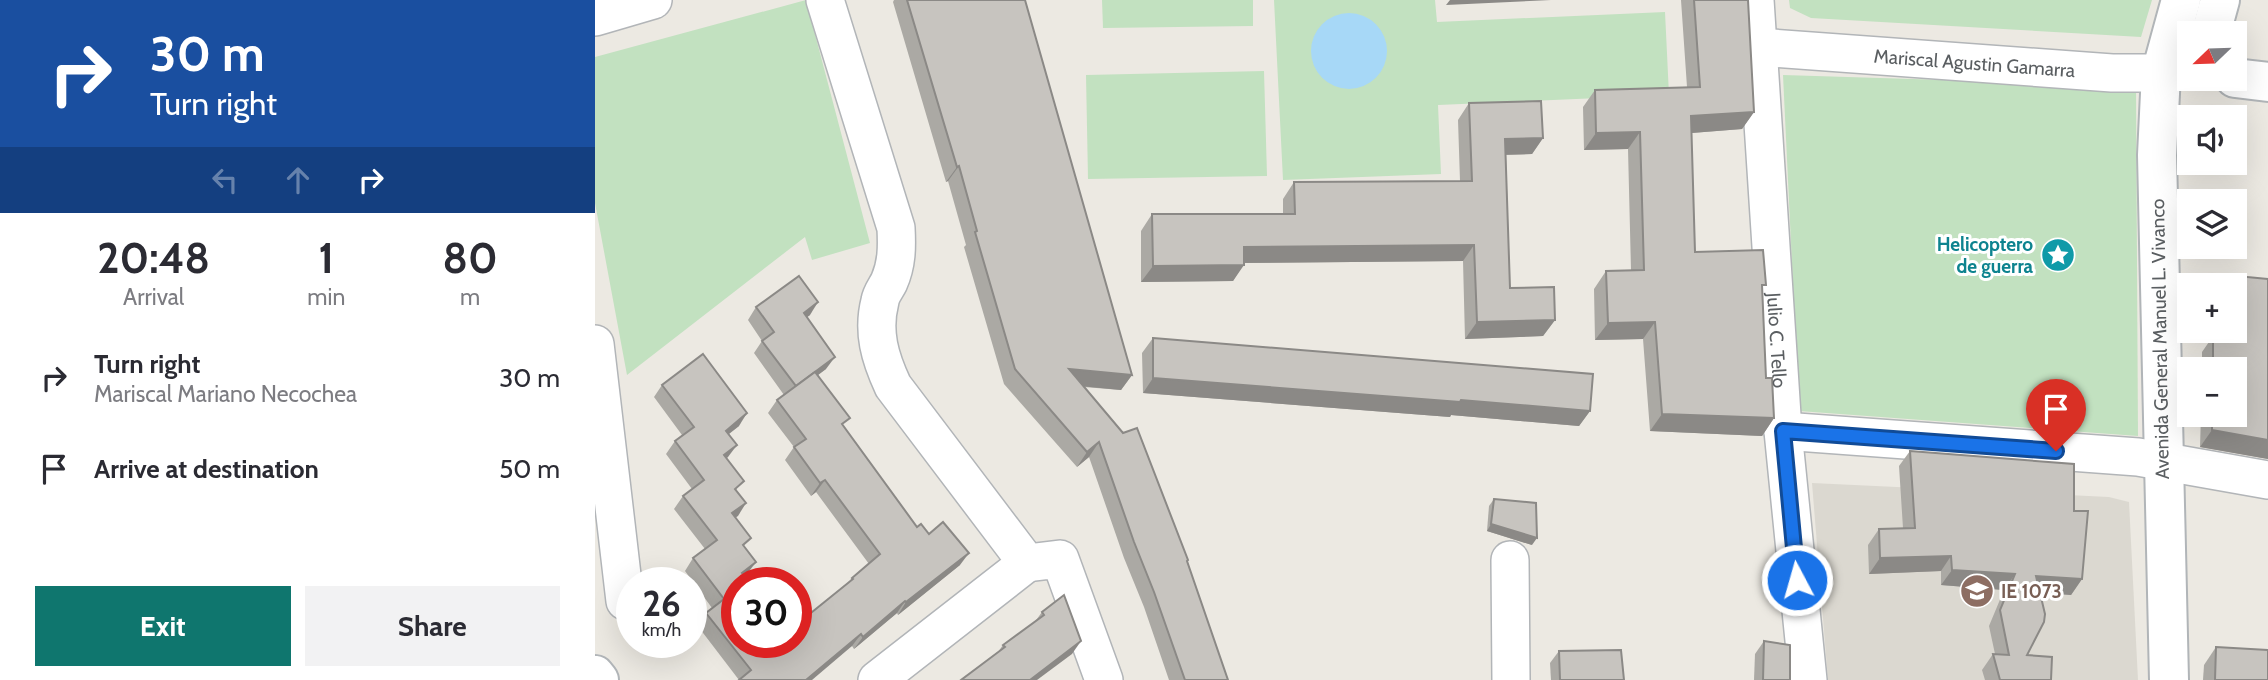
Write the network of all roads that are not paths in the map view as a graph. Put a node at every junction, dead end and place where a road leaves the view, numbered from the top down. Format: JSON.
{"nodes":[{"id":1,"x":653,"y":0,"type":"edge"},
{"id":2,"x":825,"y":0,"type":"edge"},
{"id":3,"x":1755,"y":0,"type":"edge"},
{"id":4,"x":2181,"y":0,"type":"edge"},
{"id":5,"x":2220,"y":0,"type":"edge"},
{"id":6,"x":595,"y":17,"type":"edge"},
{"id":7,"x":2214,"y":21,"type":"edge"},
{"id":8,"x":1758,"y":47,"type":"junction"},
{"id":9,"x":2175,"y":74,"type":"edge"},
{"id":10,"x":2247,"y":79,"type":"edge"},
{"id":11,"x":2268,"y":82,"type":"edge"},
{"id":12,"x":595,"y":344,"type":"edge"},
{"id":13,"x":1783,"y":431,"type":"junction"},
{"id":14,"x":2163,"y":462,"type":"junction"},
{"id":15,"x":2268,"y":480,"type":"edge"},
{"id":16,"x":1510,"y":560,"type":"dead end"},
{"id":17,"x":1027,"y":563,"type":"junction"},
{"id":18,"x":621,"y":567,"type":"edge"},
{"id":19,"x":595,"y":675,"type":"edge"},
{"id":20,"x":599,"y":680,"type":"edge"},
{"id":21,"x":877,"y":680,"type":"edge"},
{"id":22,"x":1104,"y":680,"type":"edge"},
{"id":23,"x":1511,"y":680,"type":"edge"},
{"id":24,"x":1808,"y":680,"type":"edge"},
{"id":25,"x":2169,"y":680,"type":"edge"}],
"edges":[{"from":1,"to":6,"type":"street"},
{"from":2,"to":17,"type":"street"},
{"from":3,"to":8,"type":"street","name":"Julio C. Tello"},
{"from":4,"to":9,"type":"street","name":"Avenida General Manuel L. Vivanco"},
{"from":5,"to":7,"type":"street"},
{"from":8,"to":9,"type":"street","name":"Mariscal Agustin Gamarra"},
{"from":8,"to":13,"type":"street","name":"Julio C. Tello"},
{"from":9,"to":14,"type":"street","name":"Avenida General Manuel L. Vivanco"},
{"from":10,"to":11,"type":"street"},
{"from":12,"to":18,"type":"street"},
{"from":13,"to":14,"type":"street"},
{"from":13,"to":24,"type":"street","name":"Julio C. Tello"},
{"from":14,"to":15,"type":"street"},
{"from":14,"to":25,"type":"street","name":"Avenida General Manuel L. Vivanco"},
{"from":16,"to":23,"type":"street"},
{"from":17,"to":21,"type":"street"},
{"from":17,"to":22,"type":"street"},
{"from":19,"to":20,"type":"street"}]}
